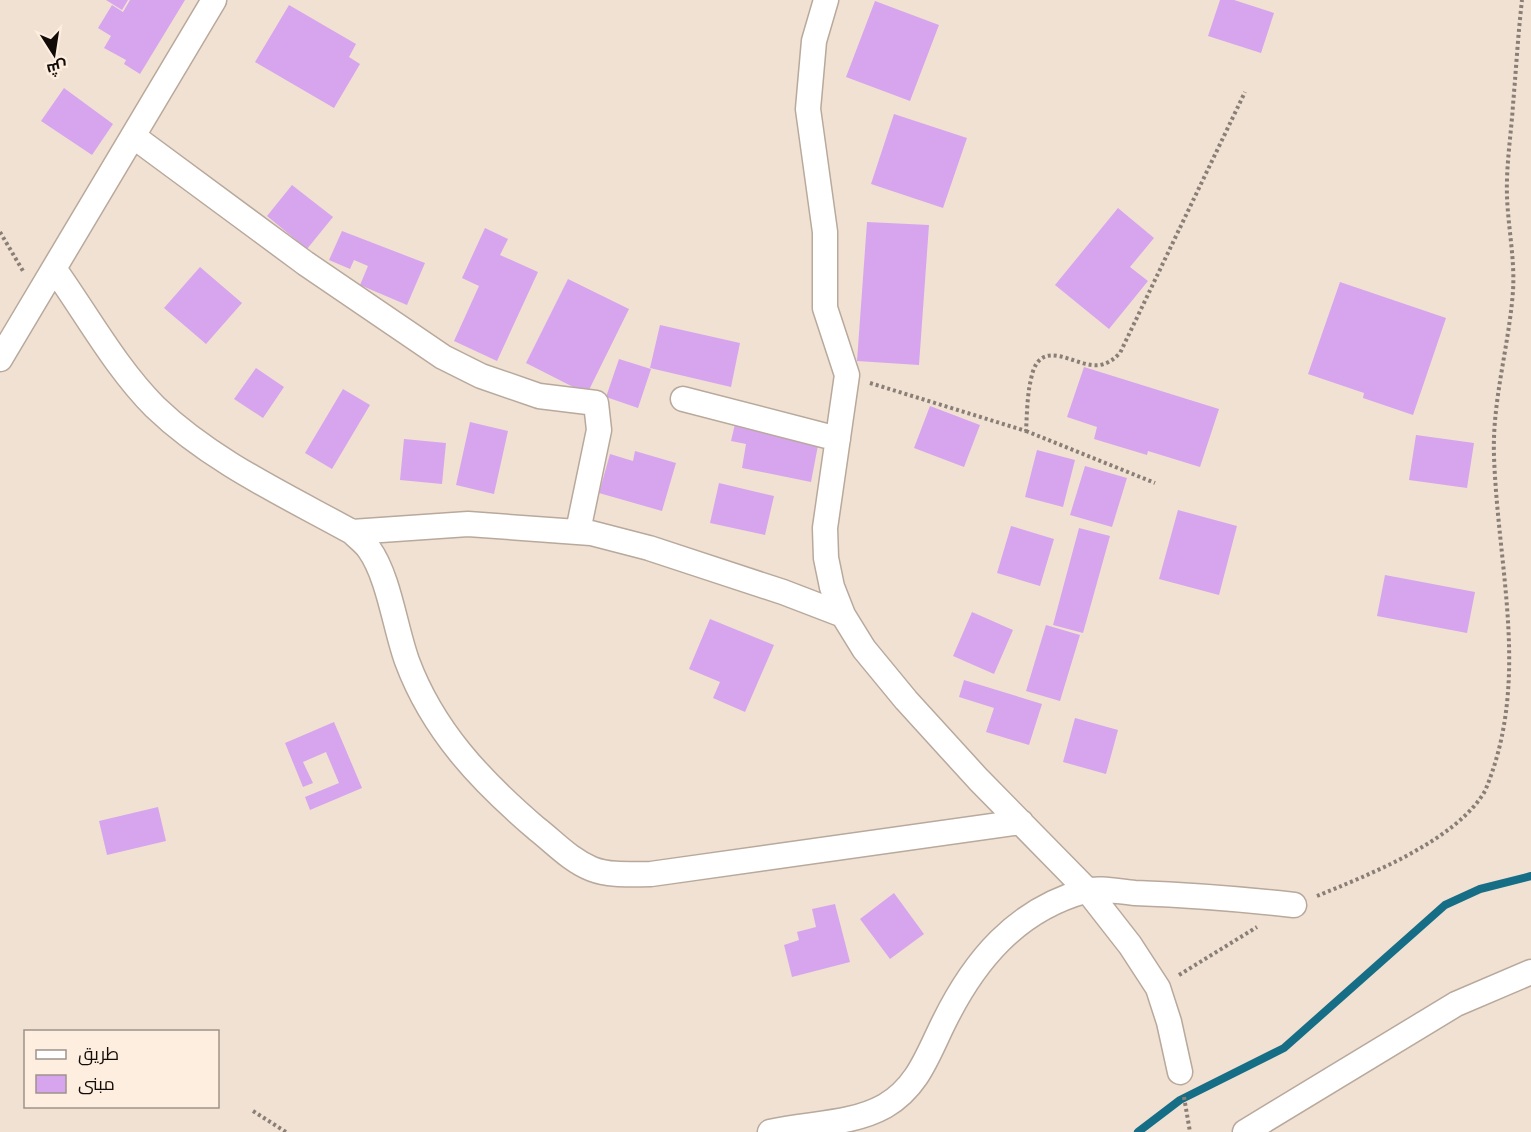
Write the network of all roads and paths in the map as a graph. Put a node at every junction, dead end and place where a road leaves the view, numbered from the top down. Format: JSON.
{"nodes":[{"id":1,"x":214,"y":0,"type":"edge"},
{"id":2,"x":826,"y":0,"type":"edge"},
{"id":3,"x":1522,"y":0,"type":"edge"},
{"id":4,"x":1245,"y":92,"type":"dead end"},
{"id":5,"x":133,"y":136,"type":"junction"},
{"id":6,"x":0,"y":232,"type":"edge"},
{"id":7,"x":55,"y":270,"type":"junction"},
{"id":8,"x":39,"y":297,"type":"junction"},
{"id":9,"x":0,"y":359,"type":"edge"},
{"id":10,"x":847,"y":375,"type":"junction"},
{"id":11,"x":682,"y":399,"type":"dead end"},
{"id":12,"x":1026,"y":431,"type":"junction"},
{"id":13,"x":838,"y":439,"type":"junction"},
{"id":14,"x":1155,"y":483,"type":"dead end"},
{"id":15,"x":579,"y":531,"type":"junction"},
{"id":16,"x":352,"y":532,"type":"junction"},
{"id":17,"x":1512,"y":594,"type":"dead end"},
{"id":18,"x":843,"y":615,"type":"junction"},
{"id":19,"x":1507,"y":743,"type":"dead end"},
{"id":20,"x":1021,"y":822,"type":"junction"},
{"id":21,"x":1087,"y":890,"type":"junction"},
{"id":22,"x":1294,"y":905,"type":"junction"},
{"id":23,"x":1531,"y":972,"type":"edge"},
{"id":24,"x":1158,"y":988,"type":"junction"},
{"id":25,"x":1180,"y":1072,"type":"joint"},
{"id":26,"x":253,"y":1111,"type":"dead end"},
{"id":27,"x":286,"y":1132,"type":"edge"},
{"id":28,"x":770,"y":1132,"type":"edge"},
{"id":29,"x":1190,"y":1132,"type":"edge"},
{"id":30,"x":1245,"y":1132,"type":"edge"}],
"edges":[{"from":1,"to":5,"type":"street"},
{"from":2,"to":10,"type":"street"},
{"from":3,"to":17,"type":"path"},
{"from":4,"to":12,"type":"path"},
{"from":5,"to":7,"type":"street"},
{"from":5,"to":15,"type":"street"},
{"from":6,"to":8,"type":"path"},
{"from":7,"to":8,"type":"street"},
{"from":7,"to":16,"type":"street"},
{"from":8,"to":9,"type":"street"},
{"from":10,"to":12,"type":"path"},
{"from":10,"to":13,"type":"street"},
{"from":11,"to":13,"type":"street"},
{"from":12,"to":14,"type":"path"},
{"from":13,"to":18,"type":"street"},
{"from":15,"to":16,"type":"street"},
{"from":15,"to":18,"type":"street"},
{"from":16,"to":20,"type":"street"},
{"from":18,"to":20,"type":"street"},
{"from":19,"to":22,"type":"path"},
{"from":20,"to":21,"type":"street"},
{"from":21,"to":22,"type":"street"},
{"from":21,"to":24,"type":"street"},
{"from":21,"to":28,"type":"street"},
{"from":22,"to":24,"type":"path"},
{"from":23,"to":30,"type":"street"},
{"from":24,"to":25,"type":"street"},
{"from":25,"to":29,"type":"path"},
{"from":26,"to":27,"type":"path"}]}
